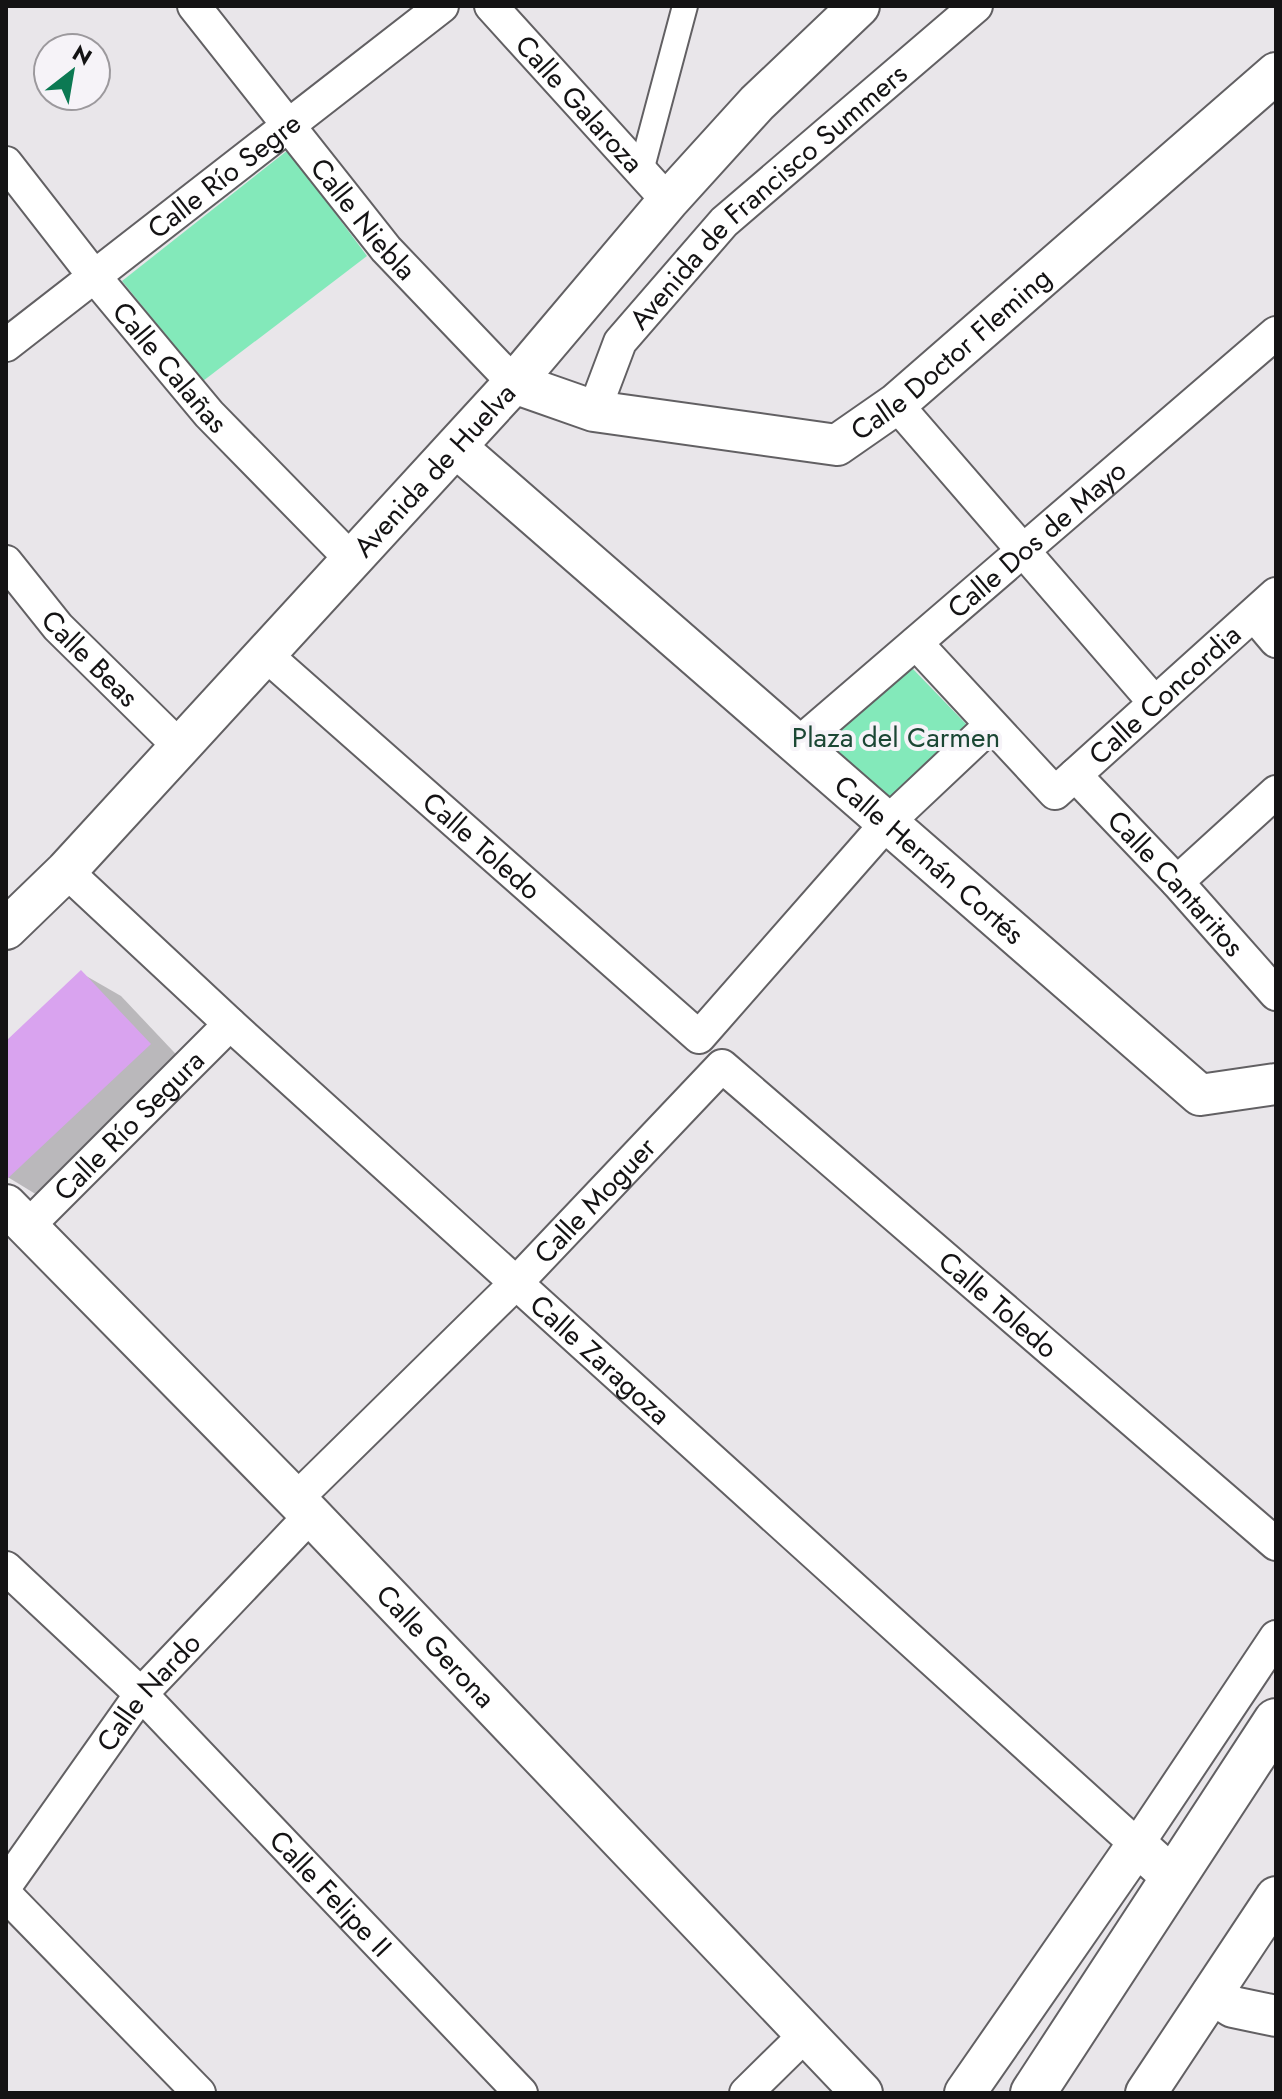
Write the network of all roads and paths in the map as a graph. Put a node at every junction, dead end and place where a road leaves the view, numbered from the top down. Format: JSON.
{"nodes":[{"id":1,"x":194,"y":6,"type":"edge"},
{"id":2,"x":442,"y":6,"type":"edge"},
{"id":3,"x":491,"y":6,"type":"edge"},
{"id":4,"x":685,"y":6,"type":"edge"},
{"id":5,"x":859,"y":6,"type":"edge"},
{"id":6,"x":976,"y":6,"type":"edge"},
{"id":7,"x":1276,"y":73,"type":"edge"},
{"id":8,"x":290,"y":126,"type":"junction"},
{"id":9,"x":6,"y":163,"type":"edge"},
{"id":10,"x":641,"y":171,"type":"junction"},
{"id":11,"x":668,"y":201,"type":"junction"},
{"id":12,"x":94,"y":276,"type":"junction"},
{"id":13,"x":1276,"y":333,"type":"edge"},
{"id":14,"x":6,"y":345,"type":"edge"},
{"id":15,"x":514,"y":383,"type":"junction"},
{"id":16,"x":896,"y":404,"type":"junction"},
{"id":17,"x":594,"y":411,"type":"junction"},
{"id":18,"x":456,"y":447,"type":"junction"},
{"id":19,"x":1023,"y":551,"type":"junction"},
{"id":20,"x":351,"y":559,"type":"junction"},
{"id":21,"x":6,"y":562,"type":"edge"},
{"id":22,"x":1265,"y":605,"type":"edge"},
{"id":23,"x":1276,"y":641,"type":"edge"},
{"id":24,"x":916,"y":643,"type":"junction"},
{"id":25,"x":266,"y":655,"type":"junction"},
{"id":26,"x":1155,"y":703,"type":"junction"},
{"id":27,"x":991,"y":725,"type":"junction"},
{"id":28,"x":797,"y":745,"type":"junction"},
{"id":29,"x":180,"y":747,"type":"junction"},
{"id":30,"x":1065,"y":784,"type":"junction"},
{"id":31,"x":1276,"y":792,"type":"edge"},
{"id":32,"x":887,"y":823,"type":"junction"},
{"id":33,"x":66,"y":871,"type":"junction"},
{"id":34,"x":1177,"y":882,"type":"junction"},
{"id":35,"x":6,"y":929,"type":"edge"},
{"id":36,"x":1276,"y":994,"type":"edge"},
{"id":37,"x":230,"y":1024,"type":"junction"},
{"id":38,"x":722,"y":1066,"type":"joint"},
{"id":39,"x":1276,"y":1084,"type":"edge"},
{"id":40,"x":16,"y":1216,"type":"edge"},
{"id":41,"x":516,"y":1283,"type":"junction"},
{"id":42,"x":303,"y":1507,"type":"junction"},
{"id":43,"x":1276,"y":1544,"type":"edge"},
{"id":44,"x":6,"y":1568,"type":"edge"},
{"id":45,"x":1276,"y":1637,"type":"edge"},
{"id":46,"x":141,"y":1694,"type":"junction"},
{"id":47,"x":1276,"y":1721,"type":"edge"},
{"id":48,"x":1137,"y":1845,"type":"junction"},
{"id":49,"x":1173,"y":1878,"type":"junction"},
{"id":50,"x":6,"y":1885,"type":"edge"},
{"id":51,"x":6,"y":1895,"type":"edge"},
{"id":52,"x":1276,"y":1897,"type":"edge"},
{"id":53,"x":1212,"y":1994,"type":"junction"},
{"id":54,"x":1276,"y":2016,"type":"edge"},
{"id":55,"x":805,"y":2035,"type":"junction"},
{"id":56,"x":199,"y":2093,"type":"edge"},
{"id":57,"x":521,"y":2093,"type":"edge"},
{"id":58,"x":746,"y":2093,"type":"edge"},
{"id":59,"x":862,"y":2093,"type":"edge"},
{"id":60,"x":965,"y":2093,"type":"edge"},
{"id":61,"x":1033,"y":2093,"type":"edge"},
{"id":62,"x":1146,"y":2093,"type":"edge"}],
"edges":[{"from":1,"to":8,"type":"street","name":"Calle Niebla"},
{"from":2,"to":8,"type":"street","name":"Calle Río Segre"},
{"from":3,"to":10,"type":"street","name":"Calle Galaroza"},
{"from":4,"to":10,"type":"street"},
{"from":5,"to":11,"type":"street","name":"Avenida de Huelva"},
{"from":6,"to":17,"type":"street","name":"Avenida de Francisco Summers"},
{"from":7,"to":16,"type":"street","name":"Calle Doctor Fleming"},
{"from":8,"to":12,"type":"street","name":"Calle Río Segre"},
{"from":8,"to":15,"type":"street","name":"Calle Niebla"},
{"from":9,"to":12,"type":"street","name":"Calle Calañas"},
{"from":10,"to":11,"type":"street","name":"Calle Galaroza"},
{"from":11,"to":15,"type":"street","name":"Avenida de Huelva"},
{"from":12,"to":14,"type":"street","name":"Calle Río Segre"},
{"from":12,"to":20,"type":"street","name":"Calle Calañas"},
{"from":13,"to":19,"type":"street","name":"Calle Dos de Mayo"},
{"from":15,"to":17,"type":"street","name":"Calle Doctor Fleming"},
{"from":15,"to":18,"type":"street","name":"Avenida de Huelva"},
{"from":16,"to":17,"type":"street","name":"Calle Doctor Fleming"},
{"from":16,"to":19,"type":"street"},
{"from":18,"to":20,"type":"street","name":"Avenida de Huelva"},
{"from":18,"to":28,"type":"street","name":"Calle Hernán Cortés"},
{"from":19,"to":24,"type":"street","name":"Calle Dos de Mayo"},
{"from":19,"to":26,"type":"street"},
{"from":20,"to":25,"type":"street","name":"Avenida de Huelva"},
{"from":21,"to":29,"type":"street","name":"Calle Beas"},
{"from":22,"to":23,"type":"street"},
{"from":22,"to":26,"type":"street","name":"Calle Concordia"},
{"from":24,"to":27,"type":"street"},
{"from":24,"to":28,"type":"street","name":"Calle Dos de Mayo"},
{"from":25,"to":29,"type":"street","name":"Avenida de Huelva"},
{"from":25,"to":32,"type":"street","name":"Calle Toledo"},
{"from":26,"to":30,"type":"street","name":"Calle Concordia"},
{"from":27,"to":30,"type":"street"},
{"from":27,"to":32,"type":"street"},
{"from":28,"to":32,"type":"street","name":"Calle Hernán Cortés"},
{"from":29,"to":33,"type":"street","name":"Avenida de Huelva"},
{"from":30,"to":34,"type":"street","name":"Calle Cantaritos"},
{"from":31,"to":34,"type":"street"},
{"from":32,"to":39,"type":"street","name":"Calle Hernán Cortés"},
{"from":33,"to":35,"type":"street","name":"Avenida de Huelva"},
{"from":33,"to":37,"type":"street","name":"Calle Zaragoza"},
{"from":34,"to":36,"type":"street","name":"Calle Cantaritos"},
{"from":37,"to":40,"type":"street","name":"Calle Río Segura"},
{"from":37,"to":41,"type":"street","name":"Calle Zaragoza"},
{"from":38,"to":41,"type":"street","name":"Calle Moguer"},
{"from":38,"to":43,"type":"street","name":"Calle Toledo"},
{"from":40,"to":42,"type":"street","name":"Calle Gerona"},
{"from":41,"to":42,"type":"street","name":"Calle Moguer"},
{"from":41,"to":48,"type":"street","name":"Calle Zaragoza"},
{"from":42,"to":46,"type":"street","name":"Calle Nardo"},
{"from":42,"to":55,"type":"street","name":"Calle Gerona"},
{"from":44,"to":46,"type":"street","name":"Calle Felipe II"},
{"from":45,"to":48,"type":"street"},
{"from":46,"to":50,"type":"street","name":"Calle Nardo"},
{"from":46,"to":57,"type":"street","name":"Calle Felipe II"},
{"from":47,"to":49,"type":"highway"},
{"from":48,"to":49,"type":"street"},
{"from":48,"to":60,"type":"street"},
{"from":49,"to":61,"type":"highway"},
{"from":51,"to":56,"type":"street"},
{"from":52,"to":53,"type":"street"},
{"from":53,"to":54,"type":"street"},
{"from":53,"to":62,"type":"street"},
{"from":55,"to":58,"type":"street"},
{"from":55,"to":59,"type":"street","name":"Calle Gerona"}]}
